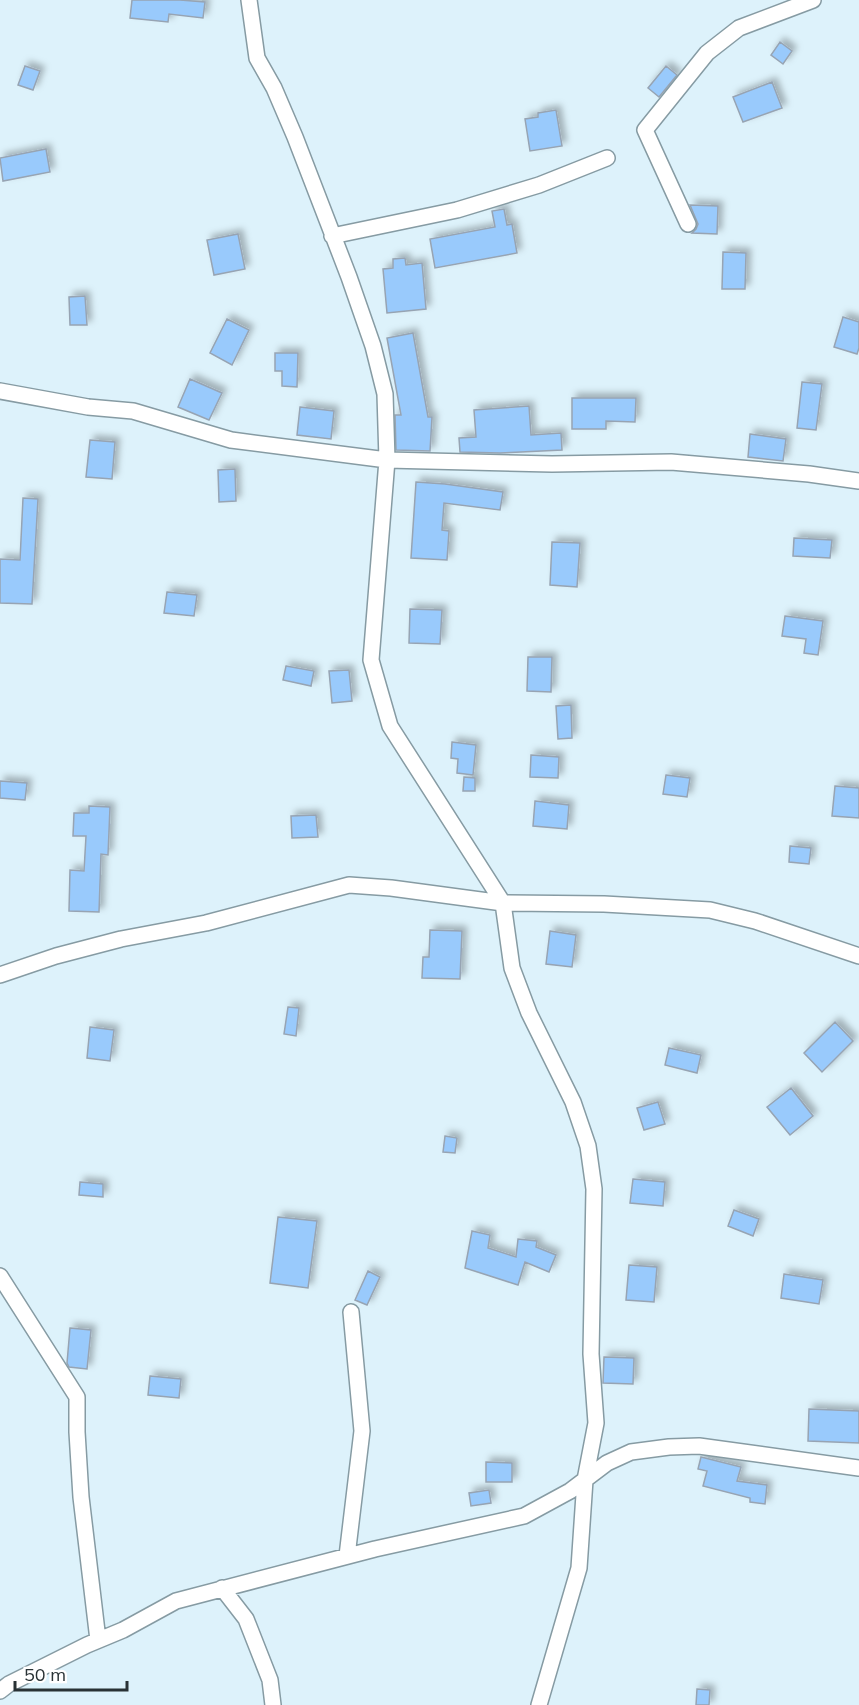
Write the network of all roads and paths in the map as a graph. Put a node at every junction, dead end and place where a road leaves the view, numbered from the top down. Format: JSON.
{"nodes":[{"id":1,"x":249,"y":0,"type":"edge"},
{"id":2,"x":813,"y":0,"type":"edge"},
{"id":3,"x":607,"y":158,"type":"dead end"},
{"id":4,"x":688,"y":224,"type":"dead end"},
{"id":5,"x":332,"y":236,"type":"junction"},
{"id":6,"x":0,"y":391,"type":"edge"},
{"id":7,"x":387,"y":460,"type":"junction"},
{"id":8,"x":859,"y":481,"type":"edge"},
{"id":9,"x":503,"y":903,"type":"junction"},
{"id":10,"x":859,"y":956,"type":"edge"},
{"id":11,"x":0,"y":975,"type":"edge"},
{"id":12,"x":0,"y":1276,"type":"edge"},
{"id":13,"x":351,"y":1312,"type":"dead end"},
{"id":14,"x":859,"y":1468,"type":"edge"},
{"id":15,"x":585,"y":1480,"type":"junction"},
{"id":16,"x":347,"y":1556,"type":"junction"},
{"id":17,"x":222,"y":1588,"type":"junction"},
{"id":18,"x":98,"y":1640,"type":"junction"},
{"id":19,"x":0,"y":1691,"type":"edge"},
{"id":20,"x":273,"y":1705,"type":"edge"},
{"id":21,"x":539,"y":1705,"type":"edge"}],
"edges":[{"from":1,"to":5,"type":"street"},
{"from":2,"to":4,"type":"street"},
{"from":3,"to":5,"type":"street"},
{"from":5,"to":7,"type":"street"},
{"from":6,"to":7,"type":"street"},
{"from":7,"to":8,"type":"street"},
{"from":7,"to":9,"type":"street"},
{"from":9,"to":10,"type":"street"},
{"from":9,"to":11,"type":"street"},
{"from":9,"to":15,"type":"street"},
{"from":12,"to":18,"type":"street"},
{"from":13,"to":16,"type":"street"},
{"from":14,"to":15,"type":"street"},
{"from":15,"to":16,"type":"street"},
{"from":15,"to":21,"type":"street"},
{"from":16,"to":17,"type":"street"},
{"from":17,"to":18,"type":"street"},
{"from":17,"to":20,"type":"street"},
{"from":18,"to":19,"type":"street"}]}
